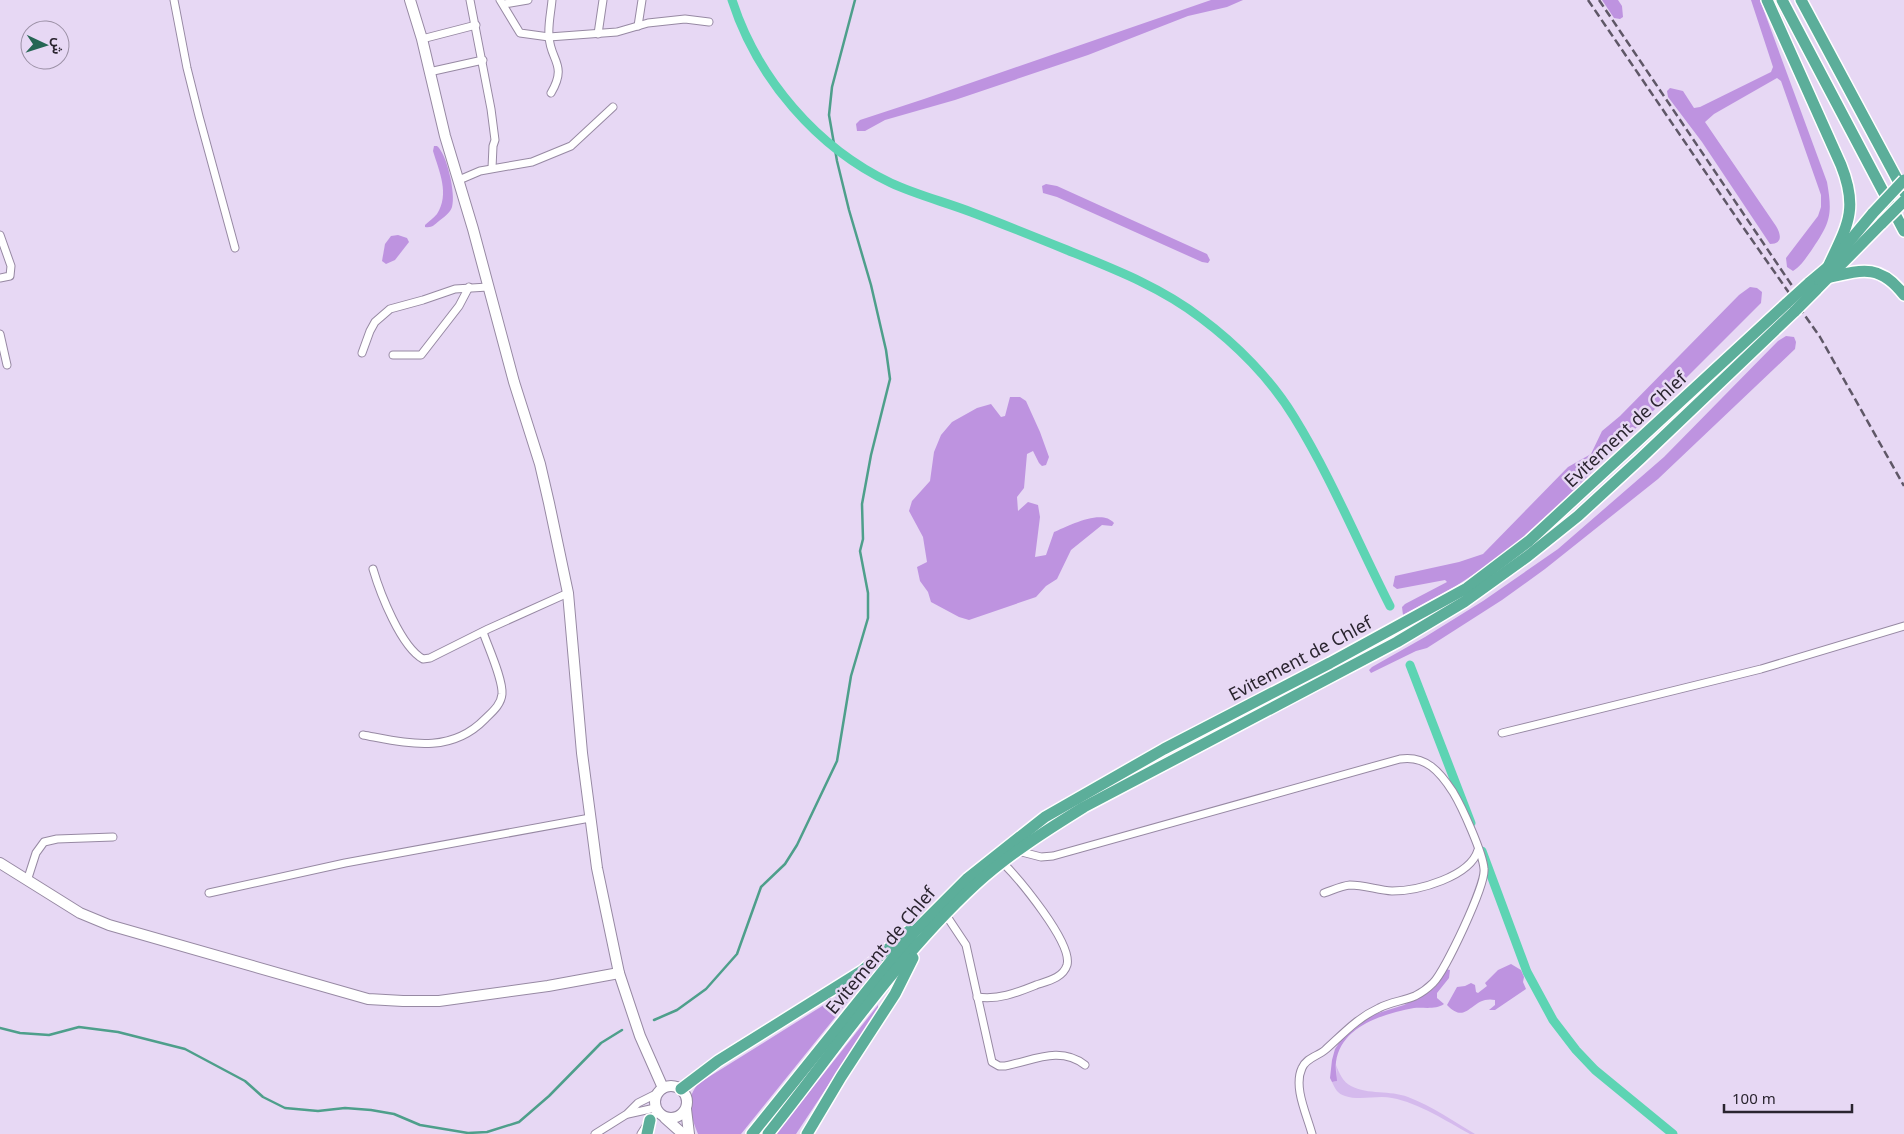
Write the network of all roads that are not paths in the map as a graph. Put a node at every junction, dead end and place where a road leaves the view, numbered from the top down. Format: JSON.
{"nodes":[{"id":1,"x":174,"y":0,"type":"edge"},
{"id":2,"x":410,"y":0,"type":"edge"},
{"id":3,"x":470,"y":0,"type":"edge"},
{"id":4,"x":528,"y":0,"type":"edge"},
{"id":5,"x":552,"y":0,"type":"edge"},
{"id":6,"x":604,"y":0,"type":"edge"},
{"id":7,"x":642,"y":0,"type":"edge"},
{"id":8,"x":1768,"y":0,"type":"edge"},
{"id":9,"x":1782,"y":0,"type":"edge"},
{"id":10,"x":1801,"y":0,"type":"edge"},
{"id":11,"x":502,"y":2,"type":"edge"},
{"id":12,"x":709,"y":22,"type":"dead end"},
{"id":13,"x":476,"y":25,"type":"junction"},
{"id":14,"x":638,"y":26,"type":"junction"},
{"id":15,"x":598,"y":34,"type":"junction"},
{"id":16,"x":549,"y":37,"type":"junction"},
{"id":17,"x":422,"y":39,"type":"junction"},
{"id":18,"x":483,"y":60,"type":"junction"},
{"id":19,"x":429,"y":72,"type":"junction"},
{"id":20,"x":551,"y":93,"type":"dead end"},
{"id":21,"x":613,"y":108,"type":"dead end"},
{"id":22,"x":492,"y":168,"type":"junction"},
{"id":23,"x":459,"y":180,"type":"junction"},
{"id":24,"x":1904,"y":180,"type":"edge"},
{"id":25,"x":1904,"y":192,"type":"edge"},
{"id":26,"x":1904,"y":201,"type":"edge"},
{"id":27,"x":1904,"y":231,"type":"edge"},
{"id":28,"x":0,"y":235,"type":"edge"},
{"id":29,"x":235,"y":248,"type":"dead end"},
{"id":30,"x":1829,"y":272,"type":"junction"},
{"id":31,"x":0,"y":278,"type":"edge"},
{"id":32,"x":488,"y":286,"type":"junction"},
{"id":33,"x":469,"y":287,"type":"junction"},
{"id":34,"x":1904,"y":295,"type":"edge"},
{"id":35,"x":1791,"y":307,"type":"junction"},
{"id":36,"x":0,"y":334,"type":"edge"},
{"id":37,"x":362,"y":353,"type":"dead end"},
{"id":38,"x":393,"y":356,"type":"dead end"},
{"id":39,"x":7,"y":365,"type":"dead end"},
{"id":40,"x":373,"y":569,"type":"dead end"},
{"id":41,"x":568,"y":594,"type":"junction"},
{"id":42,"x":1904,"y":626,"type":"edge"},
{"id":43,"x":482,"y":632,"type":"junction"},
{"id":44,"x":1502,"y":733,"type":"dead end"},
{"id":45,"x":363,"y":736,"type":"dead end"},
{"id":46,"x":590,"y":818,"type":"junction"},
{"id":47,"x":113,"y":837,"type":"dead end"},
{"id":48,"x":1478,"y":849,"type":"junction"},
{"id":49,"x":1018,"y":851,"type":"junction"},
{"id":50,"x":0,"y":863,"type":"edge"},
{"id":51,"x":1003,"y":863,"type":"junction"},
{"id":52,"x":27,"y":881,"type":"junction"},
{"id":53,"x":209,"y":893,"type":"dead end"},
{"id":54,"x":1324,"y":893,"type":"dead end"},
{"id":55,"x":942,"y":911,"type":"junction"},
{"id":56,"x":921,"y":942,"type":"junction"},
{"id":57,"x":619,"y":974,"type":"junction"},
{"id":58,"x":978,"y":996,"type":"junction"},
{"id":59,"x":1085,"y":1065,"type":"dead end"},
{"id":60,"x":681,"y":1089,"type":"junction"},
{"id":61,"x":660,"y":1091,"type":"junction"},
{"id":62,"x":686,"y":1109,"type":"junction"},
{"id":63,"x":627,"y":1114,"type":"junction"},
{"id":64,"x":657,"y":1115,"type":"junction"},
{"id":65,"x":595,"y":1134,"type":"edge"},
{"id":66,"x":641,"y":1134,"type":"edge"},
{"id":67,"x":647,"y":1134,"type":"edge"},
{"id":68,"x":683,"y":1134,"type":"edge"},
{"id":69,"x":689,"y":1134,"type":"edge"},
{"id":70,"x":752,"y":1134,"type":"edge"},
{"id":71,"x":768,"y":1134,"type":"edge"},
{"id":72,"x":806,"y":1134,"type":"edge"},
{"id":73,"x":1312,"y":1134,"type":"edge"}],
"edges":[{"from":1,"to":29,"type":"street"},
{"from":2,"to":17,"type":"main road"},
{"from":3,"to":13,"type":"street"},
{"from":4,"to":11,"type":"street"},
{"from":5,"to":16,"type":"street"},
{"from":6,"to":15,"type":"street"},
{"from":7,"to":14,"type":"street"},
{"from":8,"to":30,"type":"highway"},
{"from":9,"to":27,"type":"highway"},
{"from":10,"to":25,"type":"highway"},
{"from":11,"to":16,"type":"street"},
{"from":12,"to":14,"type":"street"},
{"from":13,"to":17,"type":"street"},
{"from":13,"to":18,"type":"street"},
{"from":14,"to":15,"type":"street"},
{"from":15,"to":16,"type":"street"},
{"from":16,"to":20,"type":"street"},
{"from":17,"to":19,"type":"main road"},
{"from":18,"to":19,"type":"street"},
{"from":18,"to":22,"type":"street"},
{"from":19,"to":23,"type":"main road"},
{"from":21,"to":22,"type":"street"},
{"from":22,"to":23,"type":"street"},
{"from":23,"to":32,"type":"main road"},
{"from":24,"to":30,"type":"highway","name":"Evitement de Chlef","bridge":true},
{"from":26,"to":30,"type":"highway","name":"Evitement de Chlef","bridge":true},
{"from":28,"to":31,"type":"street"},
{"from":30,"to":34,"type":"highway"},
{"from":30,"to":35,"type":"highway","name":"Evitement de Chlef","bridge":true},
{"from":32,"to":33,"type":"street"},
{"from":32,"to":41,"type":"main road"},
{"from":33,"to":37,"type":"street"},
{"from":33,"to":38,"type":"street"},
{"from":35,"to":49,"type":"highway","name":"Evitement de Chlef"},
{"from":35,"to":55,"type":"highway","name":"Evitement de Chlef"},
{"from":36,"to":39,"type":"street"},
{"from":40,"to":43,"type":"street"},
{"from":41,"to":43,"type":"street"},
{"from":41,"to":46,"type":"main road"},
{"from":42,"to":44,"type":"street"},
{"from":43,"to":45,"type":"street"},
{"from":46,"to":53,"type":"street"},
{"from":46,"to":57,"type":"main road"},
{"from":47,"to":52,"type":"street"},
{"from":48,"to":49,"type":"street"},
{"from":48,"to":54,"type":"street"},
{"from":48,"to":73,"type":"street"},
{"from":49,"to":51,"type":"highway","name":"Evitement de Chlef"},
{"from":50,"to":52,"type":"main road"},
{"from":51,"to":55,"type":"highway","name":"Evitement de Chlef"},
{"from":51,"to":58,"type":"street"},
{"from":52,"to":57,"type":"main road"},
{"from":55,"to":56,"type":"highway","name":"Evitement de Chlef"},
{"from":55,"to":58,"type":"street"},
{"from":55,"to":60,"type":"highway"},
{"from":55,"to":70,"type":"highway","name":"Evitement de Chlef"},
{"from":56,"to":71,"type":"highway","name":"Evitement de Chlef"},
{"from":56,"to":72,"type":"highway"},
{"from":57,"to":61,"type":"main road"},
{"from":58,"to":59,"type":"street"},
{"from":60,"to":61,"type":"main road"},
{"from":60,"to":62,"type":"main road"},
{"from":61,"to":63,"type":"street"},
{"from":61,"to":64,"type":"main road"},
{"from":62,"to":64,"type":"main road"},
{"from":62,"to":69,"type":"main road"},
{"from":63,"to":64,"type":"street"},
{"from":63,"to":65,"type":"street"},
{"from":64,"to":66,"type":"street"},
{"from":64,"to":67,"type":"highway"},
{"from":64,"to":68,"type":"main road"}]}
